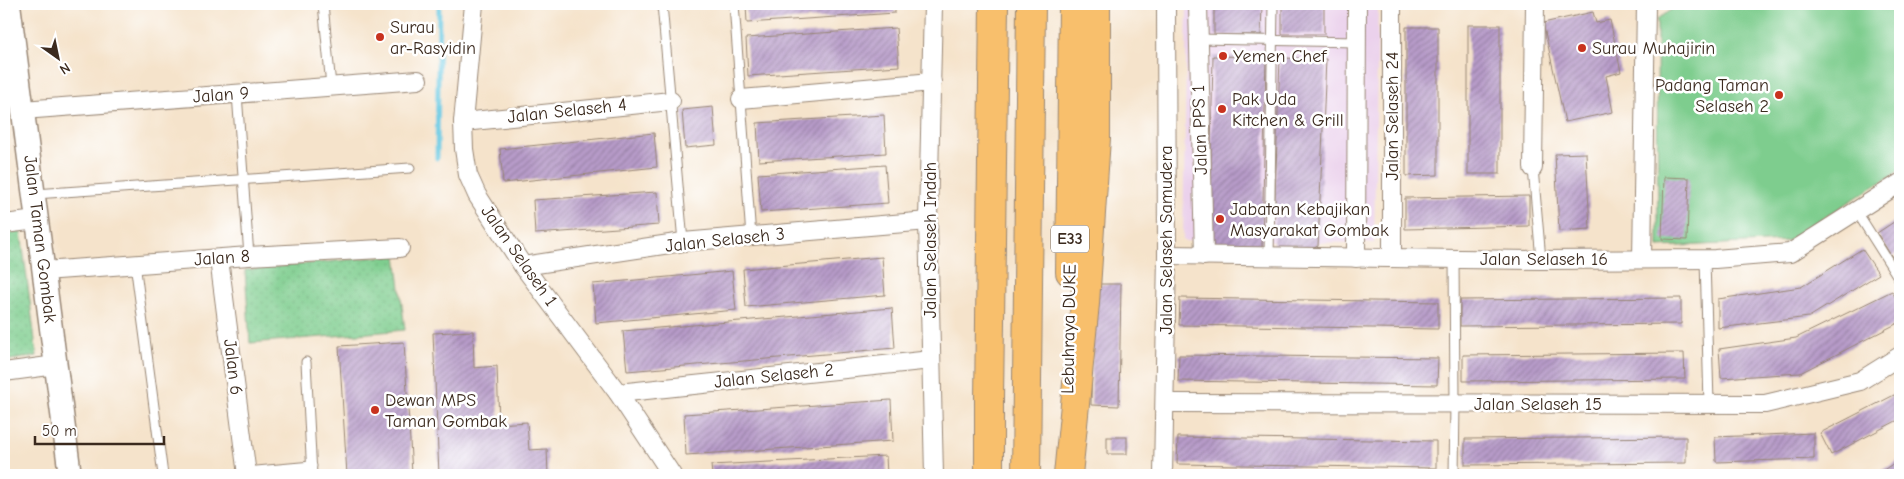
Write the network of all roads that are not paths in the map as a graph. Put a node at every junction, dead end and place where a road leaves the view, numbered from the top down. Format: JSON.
{"nodes":[{"id":1,"x":9,"y":4,"type":"edge"},
{"id":2,"x":323,"y":4,"type":"edge"},
{"id":3,"x":474,"y":4,"type":"edge"},
{"id":4,"x":662,"y":4,"type":"edge"},
{"id":5,"x":734,"y":4,"type":"edge"},
{"id":6,"x":933,"y":4,"type":"edge"},
{"id":7,"x":994,"y":4,"type":"edge"},
{"id":8,"x":1031,"y":4,"type":"edge"},
{"id":9,"x":1166,"y":4,"type":"edge"},
{"id":10,"x":1198,"y":4,"type":"edge"},
{"id":11,"x":1274,"y":4,"type":"edge"},
{"id":12,"x":1357,"y":4,"type":"edge"},
{"id":13,"x":1392,"y":4,"type":"edge"},
{"id":14,"x":1535,"y":4,"type":"edge"},
{"id":15,"x":1648,"y":5,"type":"edge"},
{"id":16,"x":1091,"y":6,"type":"edge"},
{"id":17,"x":1198,"y":39,"type":"junction"},
{"id":18,"x":1273,"y":40,"type":"junction"},
{"id":19,"x":1357,"y":42,"type":"junction"},
{"id":20,"x":418,"y":80,"type":"dead end"},
{"id":21,"x":932,"y":82,"type":"junction"},
{"id":22,"x":331,"y":86,"type":"junction"},
{"id":23,"x":237,"y":94,"type":"junction"},
{"id":24,"x":741,"y":99,"type":"junction"},
{"id":25,"x":671,"y":101,"type":"junction"},
{"id":26,"x":24,"y":110,"type":"junction"},
{"id":27,"x":463,"y":122,"type":"junction"},
{"id":28,"x":410,"y":168,"type":"dead end"},
{"id":29,"x":1533,"y":168,"type":"joint"},
{"id":30,"x":245,"y":180,"type":"junction"},
{"id":31,"x":1900,"y":183,"type":"edge"},
{"id":32,"x":35,"y":194,"type":"junction"},
{"id":33,"x":1857,"y":212,"type":"junction"},
{"id":34,"x":37,"y":220,"type":"junction"},
{"id":35,"x":928,"y":220,"type":"junction"},
{"id":36,"x":4,"y":224,"type":"edge"},
{"id":37,"x":751,"y":236,"type":"junction"},
{"id":38,"x":684,"y":242,"type":"junction"},
{"id":39,"x":400,"y":248,"type":"dead end"},
{"id":40,"x":249,"y":256,"type":"junction"},
{"id":41,"x":1167,"y":256,"type":"junction"},
{"id":42,"x":1204,"y":256,"type":"junction"},
{"id":43,"x":1269,"y":257,"type":"junction"},
{"id":44,"x":1356,"y":258,"type":"junction"},
{"id":45,"x":1392,"y":258,"type":"junction"},
{"id":46,"x":1454,"y":258,"type":"junction"},
{"id":47,"x":219,"y":259,"type":"junction"},
{"id":48,"x":1642,"y":259,"type":"junction"},
{"id":49,"x":1705,"y":259,"type":"junction"},
{"id":50,"x":1541,"y":260,"type":"junction"},
{"id":51,"x":135,"y":263,"type":"junction"},
{"id":52,"x":523,"y":266,"type":"junction"},
{"id":53,"x":44,"y":270,"type":"junction"},
{"id":54,"x":1900,"y":280,"type":"edge"},
{"id":55,"x":1900,"y":356,"type":"edge"},
{"id":56,"x":931,"y":360,"type":"junction"},
{"id":57,"x":306,"y":362,"type":"dead end"},
{"id":58,"x":56,"y":365,"type":"junction"},
{"id":59,"x":4,"y":372,"type":"edge"},
{"id":60,"x":618,"y":393,"type":"junction"},
{"id":61,"x":1165,"y":403,"type":"junction"},
{"id":62,"x":1455,"y":403,"type":"junction"},
{"id":63,"x":1709,"y":404,"type":"junction"},
{"id":64,"x":312,"y":471,"type":"edge"},
{"id":65,"x":246,"y":474,"type":"edge"},
{"id":66,"x":70,"y":475,"type":"edge"},
{"id":67,"x":163,"y":475,"type":"edge"},
{"id":68,"x":672,"y":475,"type":"edge"},
{"id":69,"x":934,"y":475,"type":"edge"},
{"id":70,"x":989,"y":475,"type":"edge"},
{"id":71,"x":1026,"y":475,"type":"edge"},
{"id":72,"x":1068,"y":475,"type":"edge"},
{"id":73,"x":1164,"y":475,"type":"edge"},
{"id":74,"x":1454,"y":475,"type":"edge"}],
"edges":[{"from":1,"to":26,"type":"street","name":"Jalan Taman Gombak"},
{"from":2,"to":22,"type":"lane"},
{"from":3,"to":27,"type":"street","name":"Jalan Selaseh 1"},
{"from":4,"to":25,"type":"lane"},
{"from":5,"to":24,"type":"lane"},
{"from":6,"to":21,"type":"street","name":"Jalan Selaseh Indah"},
{"from":7,"to":70,"type":"highway"},
{"from":8,"to":71,"type":"highway","number":"E33"},
{"from":9,"to":41,"type":"street","name":"Jalan Selaseh Samudera"},
{"from":10,"to":17,"type":"street","name":"Jalan PPS 1"},
{"from":11,"to":18,"type":"lane"},
{"from":12,"to":19,"type":"street"},
{"from":13,"to":45,"type":"street","name":"Jalan Selaseh 24"},
{"from":14,"to":29,"type":"street"},
{"from":15,"to":48,"type":"street"},
{"from":16,"to":72,"type":"highway"},
{"from":17,"to":18,"type":"lane"},
{"from":17,"to":42,"type":"street","name":"Jalan PPS 1"},
{"from":18,"to":19,"type":"lane"},
{"from":18,"to":43,"type":"lane"},
{"from":19,"to":44,"type":"street"},
{"from":20,"to":22,"type":"street","name":"Jalan 9"},
{"from":21,"to":24,"type":"street"},
{"from":21,"to":35,"type":"street","name":"Jalan Selaseh Indah"},
{"from":22,"to":23,"type":"street","name":"Jalan 9"},
{"from":23,"to":26,"type":"street","name":"Jalan 9"},
{"from":23,"to":30,"type":"lane"},
{"from":24,"to":37,"type":"lane"},
{"from":25,"to":27,"type":"street","name":"Jalan Selaseh 4"},
{"from":25,"to":38,"type":"lane"},
{"from":26,"to":32,"type":"street","name":"Jalan Taman Gombak"},
{"from":27,"to":52,"type":"street","name":"Jalan Selaseh 1"},
{"from":28,"to":30,"type":"lane"},
{"from":29,"to":50,"type":"lane"},
{"from":30,"to":32,"type":"lane"},
{"from":30,"to":40,"type":"lane"},
{"from":31,"to":33,"type":"street","name":"Jalan Selaseh 16"},
{"from":32,"to":34,"type":"street","name":"Jalan Taman Gombak"},
{"from":33,"to":49,"type":"street","name":"Jalan Selaseh 16"},
{"from":33,"to":54,"type":"lane"},
{"from":34,"to":36,"type":"street"},
{"from":34,"to":53,"type":"street","name":"Jalan Taman Gombak"},
{"from":35,"to":37,"type":"street","name":"Jalan Selaseh 3"},
{"from":35,"to":56,"type":"street","name":"Jalan Selaseh Indah"},
{"from":37,"to":38,"type":"street","name":"Jalan Selaseh 3"},
{"from":38,"to":52,"type":"street","name":"Jalan Selaseh 3"},
{"from":39,"to":40,"type":"street","name":"Jalan 8"},
{"from":40,"to":47,"type":"street","name":"Jalan 8"},
{"from":41,"to":42,"type":"street","name":"Jalan Selaseh 16"},
{"from":41,"to":61,"type":"street","name":"Jalan Selaseh Samudera"},
{"from":42,"to":43,"type":"street","name":"Jalan Selaseh 16"},
{"from":43,"to":44,"type":"street","name":"Jalan Selaseh 16"},
{"from":44,"to":45,"type":"street","name":"Jalan Selaseh 16"},
{"from":45,"to":46,"type":"street","name":"Jalan Selaseh 16"},
{"from":46,"to":50,"type":"street","name":"Jalan Selaseh 16"},
{"from":46,"to":62,"type":"lane"},
{"from":47,"to":51,"type":"street","name":"Jalan 8"},
{"from":47,"to":65,"type":"street","name":"Jalan 6"},
{"from":48,"to":49,"type":"street","name":"Jalan Selaseh 16"},
{"from":48,"to":50,"type":"street","name":"Jalan Selaseh 16"},
{"from":49,"to":63,"type":"lane"},
{"from":51,"to":53,"type":"street","name":"Jalan 8"},
{"from":51,"to":67,"type":"lane"},
{"from":52,"to":60,"type":"street","name":"Jalan Selaseh 1"},
{"from":53,"to":58,"type":"street","name":"Jalan Taman Gombak"},
{"from":55,"to":63,"type":"street","name":"Jalan Selaseh 15"},
{"from":56,"to":60,"type":"street","name":"Jalan Selaseh 2"},
{"from":56,"to":69,"type":"street","name":"Jalan Selaseh Indah"},
{"from":57,"to":64,"type":"lane"},
{"from":58,"to":59,"type":"street"},
{"from":58,"to":66,"type":"street","name":"Jalan Taman Gombak"},
{"from":60,"to":68,"type":"street","name":"Jalan Selaseh 1"},
{"from":61,"to":62,"type":"street","name":"Jalan Selaseh 15"},
{"from":61,"to":73,"type":"street","name":"Jalan Selaseh Samudera"},
{"from":62,"to":63,"type":"street","name":"Jalan Selaseh 15"},
{"from":62,"to":74,"type":"lane"},
{"from":64,"to":65,"type":"lane"}]}
